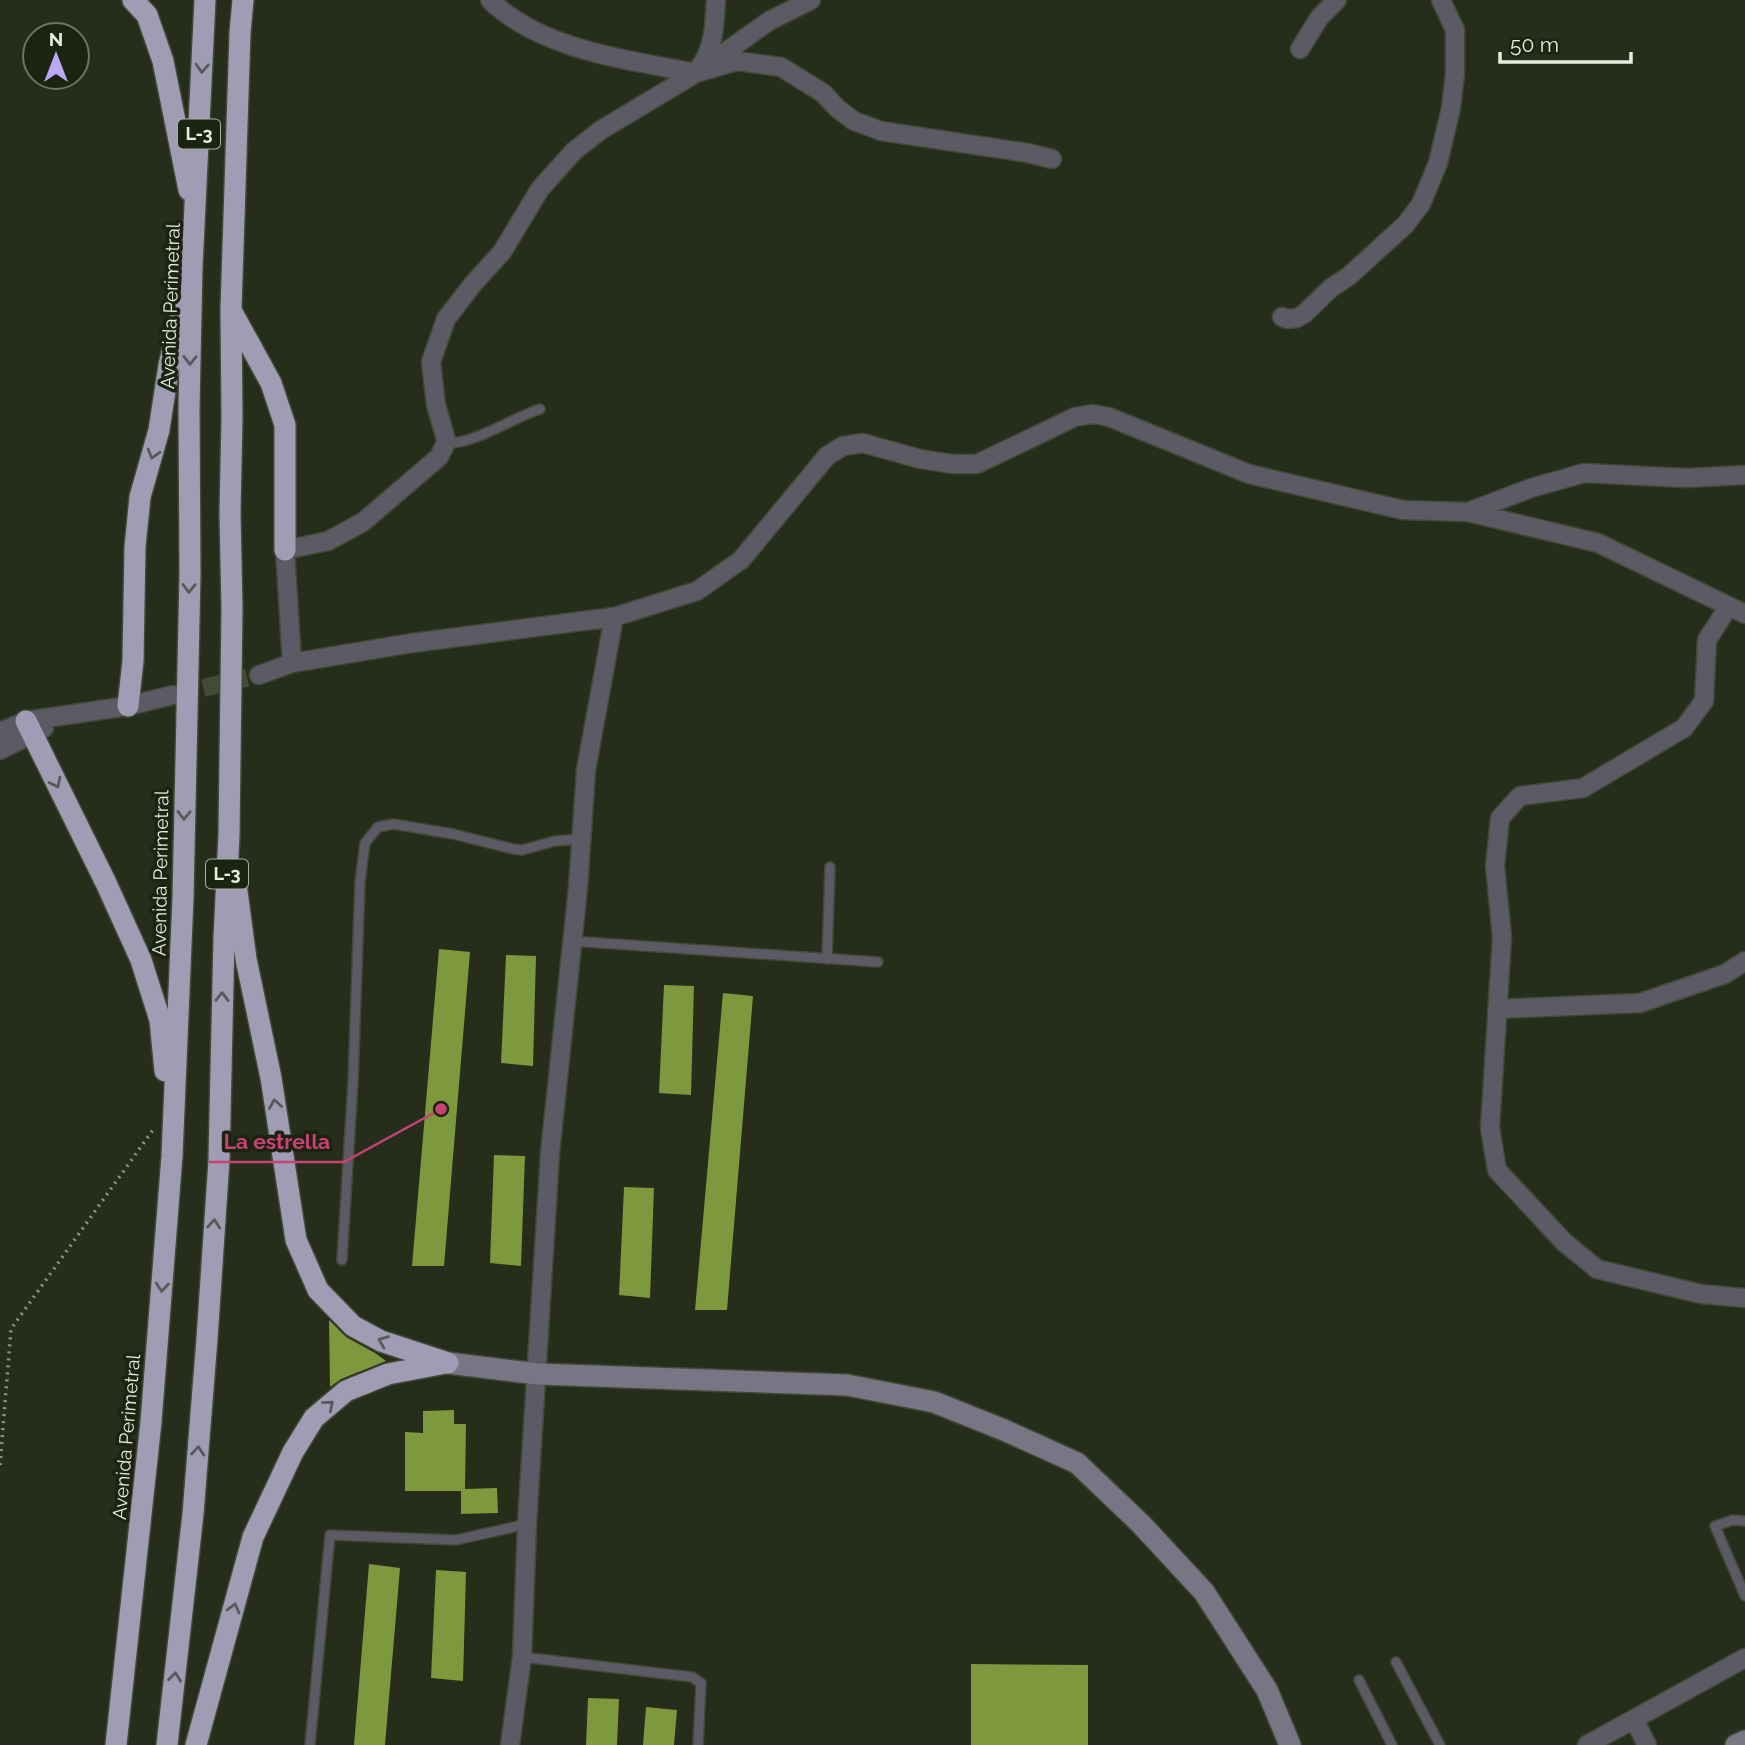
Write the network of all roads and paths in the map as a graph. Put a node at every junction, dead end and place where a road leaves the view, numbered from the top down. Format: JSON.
{"nodes":[{"id":1,"x":133,"y":0,"type":"edge"},
{"id":2,"x":205,"y":0,"type":"edge"},
{"id":3,"x":243,"y":0,"type":"edge"},
{"id":4,"x":490,"y":0,"type":"edge"},
{"id":5,"x":716,"y":0,"type":"edge"},
{"id":6,"x":811,"y":0,"type":"edge"},
{"id":7,"x":1337,"y":0,"type":"edge"},
{"id":8,"x":1441,"y":0,"type":"edge"},
{"id":9,"x":1300,"y":50,"type":"dead end"},
{"id":10,"x":696,"y":73,"type":"junction"},
{"id":11,"x":1052,"y":159,"type":"dead end"},
{"id":12,"x":195,"y":222,"type":"junction"},
{"id":13,"x":192,"y":267,"type":"junction"},
{"id":14,"x":231,"y":309,"type":"junction"},
{"id":15,"x":1282,"y":317,"type":"dead end"},
{"id":16,"x":271,"y":383,"type":"junction"},
{"id":17,"x":232,"y":398,"type":"junction"},
{"id":18,"x":540,"y":409,"type":"dead end"},
{"id":19,"x":446,"y":443,"type":"junction"},
{"id":20,"x":1745,"y":475,"type":"edge"},
{"id":21,"x":1468,"y":512,"type":"junction"},
{"id":22,"x":285,"y":550,"type":"junction"},
{"id":23,"x":1737,"y":610,"type":"edge"},
{"id":24,"x":614,"y":617,"type":"junction"},
{"id":25,"x":292,"y":663,"type":"junction"},
{"id":26,"x":259,"y":675,"type":"tunnel mouth"},
{"id":27,"x":173,"y":695,"type":"tunnel mouth"},
{"id":28,"x":128,"y":706,"type":"junction"},
{"id":29,"x":29,"y":728,"type":"junction"},
{"id":30,"x":0,"y":732,"type":"edge"},
{"id":31,"x":0,"y":750,"type":"edge"},
{"id":32,"x":229,"y":835,"type":"junction"},
{"id":33,"x":581,"y":839,"type":"junction"},
{"id":34,"x":830,"y":867,"type":"dead end"},
{"id":35,"x":571,"y":941,"type":"junction"},
{"id":36,"x":827,"y":959,"type":"junction"},
{"id":37,"x":1745,"y":961,"type":"edge"},
{"id":38,"x":878,"y":962,"type":"dead end"},
{"id":39,"x":1497,"y":1009,"type":"junction"},
{"id":40,"x":168,"y":1108,"type":"junction"},
{"id":41,"x":172,"y":1156,"type":"junction"},
{"id":42,"x":342,"y":1260,"type":"dead end"},
{"id":43,"x":1745,"y":1298,"type":"edge"},
{"id":44,"x":448,"y":1363,"type":"junction"},
{"id":45,"x":538,"y":1374,"type":"junction"},
{"id":46,"x":0,"y":1465,"type":"edge"},
{"id":47,"x":1745,"y":1521,"type":"edge"},
{"id":48,"x":527,"y":1524,"type":"junction"},
{"id":49,"x":1745,"y":1597,"type":"edge"},
{"id":50,"x":522,"y":1657,"type":"junction"},
{"id":51,"x":1745,"y":1658,"type":"edge"},
{"id":52,"x":1396,"y":1662,"type":"dead end"},
{"id":53,"x":1359,"y":1680,"type":"dead end"},
{"id":54,"x":1634,"y":1719,"type":"junction"},
{"id":55,"x":1745,"y":1741,"type":"edge"},
{"id":56,"x":116,"y":1745,"type":"edge"},
{"id":57,"x":167,"y":1745,"type":"edge"},
{"id":58,"x":197,"y":1745,"type":"edge"},
{"id":59,"x":310,"y":1745,"type":"edge"},
{"id":60,"x":510,"y":1745,"type":"edge"},
{"id":61,"x":698,"y":1745,"type":"edge"},
{"id":62,"x":1290,"y":1745,"type":"edge"},
{"id":63,"x":1392,"y":1745,"type":"edge"},
{"id":64,"x":1440,"y":1745,"type":"edge"},
{"id":65,"x":1587,"y":1745,"type":"edge"},
{"id":66,"x":1647,"y":1745,"type":"edge"},
{"id":67,"x":1735,"y":1745,"type":"edge"}],
"edges":[{"from":1,"to":12,"type":"highway"},
{"from":2,"to":12,"type":"highway","name":"Avenida Perimetral","number":"L-3","one_way":true},
{"from":3,"to":14,"type":"highway","number":"L-3"},
{"from":4,"to":10,"type":"street"},
{"from":5,"to":10,"type":"street"},
{"from":6,"to":10,"type":"street"},
{"from":7,"to":9,"type":"street"},
{"from":8,"to":15,"type":"street"},
{"from":10,"to":11,"type":"street"},
{"from":10,"to":19,"type":"street"},
{"from":12,"to":13,"type":"highway","name":"Avenida Perimetral","number":"L-3"},
{"from":13,"to":28,"type":"highway","one_way":true},
{"from":13,"to":41,"type":"highway","name":"Avenida Perimetral","number":"L-3","one_way":true},
{"from":14,"to":16,"type":"highway"},
{"from":14,"to":17,"type":"highway","number":"L-3"},
{"from":16,"to":17,"type":"highway"},
{"from":16,"to":22,"type":"highway"},
{"from":17,"to":32,"type":"highway","number":"L-3"},
{"from":18,"to":19,"type":"lane"},
{"from":19,"to":22,"type":"street"},
{"from":20,"to":21,"type":"street"},
{"from":21,"to":23,"type":"street"},
{"from":21,"to":24,"type":"street"},
{"from":22,"to":25,"type":"street"},
{"from":23,"to":39,"type":"street"},
{"from":24,"to":25,"type":"street"},
{"from":24,"to":33,"type":"street"},
{"from":25,"to":26,"type":"street"},
{"from":27,"to":28,"type":"street"},
{"from":28,"to":29,"type":"street"},
{"from":29,"to":30,"type":"street"},
{"from":29,"to":31,"type":"street"},
{"from":29,"to":40,"type":"highway","one_way":true},
{"from":44,"to":32,"type":"highway","one_way":true},
{"from":57,"to":32,"type":"highway","number":"L-3","one_way":true},
{"from":33,"to":35,"type":"street"},
{"from":33,"to":42,"type":"lane"},
{"from":34,"to":36,"type":"lane"},
{"from":35,"to":36,"type":"lane"},
{"from":35,"to":45,"type":"street"},
{"from":36,"to":38,"type":"lane"},
{"from":37,"to":39,"type":"street"},
{"from":39,"to":43,"type":"street"},
{"from":40,"to":41,"type":"highway"},
{"from":40,"to":46,"type":"path"},
{"from":41,"to":56,"type":"highway","name":"Avenida Perimetral","number":"L-3","one_way":true},
{"from":44,"to":45,"type":"street"},
{"from":58,"to":44,"type":"highway","one_way":true},
{"from":45,"to":48,"type":"street"},
{"from":45,"to":62,"type":"street"},
{"from":47,"to":49,"type":"lane"},
{"from":48,"to":50,"type":"street"},
{"from":48,"to":59,"type":"lane"},
{"from":50,"to":60,"type":"street"},
{"from":50,"to":61,"type":"lane"},
{"from":51,"to":54,"type":"street"},
{"from":52,"to":64,"type":"lane"},
{"from":53,"to":63,"type":"lane"},
{"from":54,"to":65,"type":"street"},
{"from":54,"to":66,"type":"street"},
{"from":55,"to":67,"type":"street"}]}
